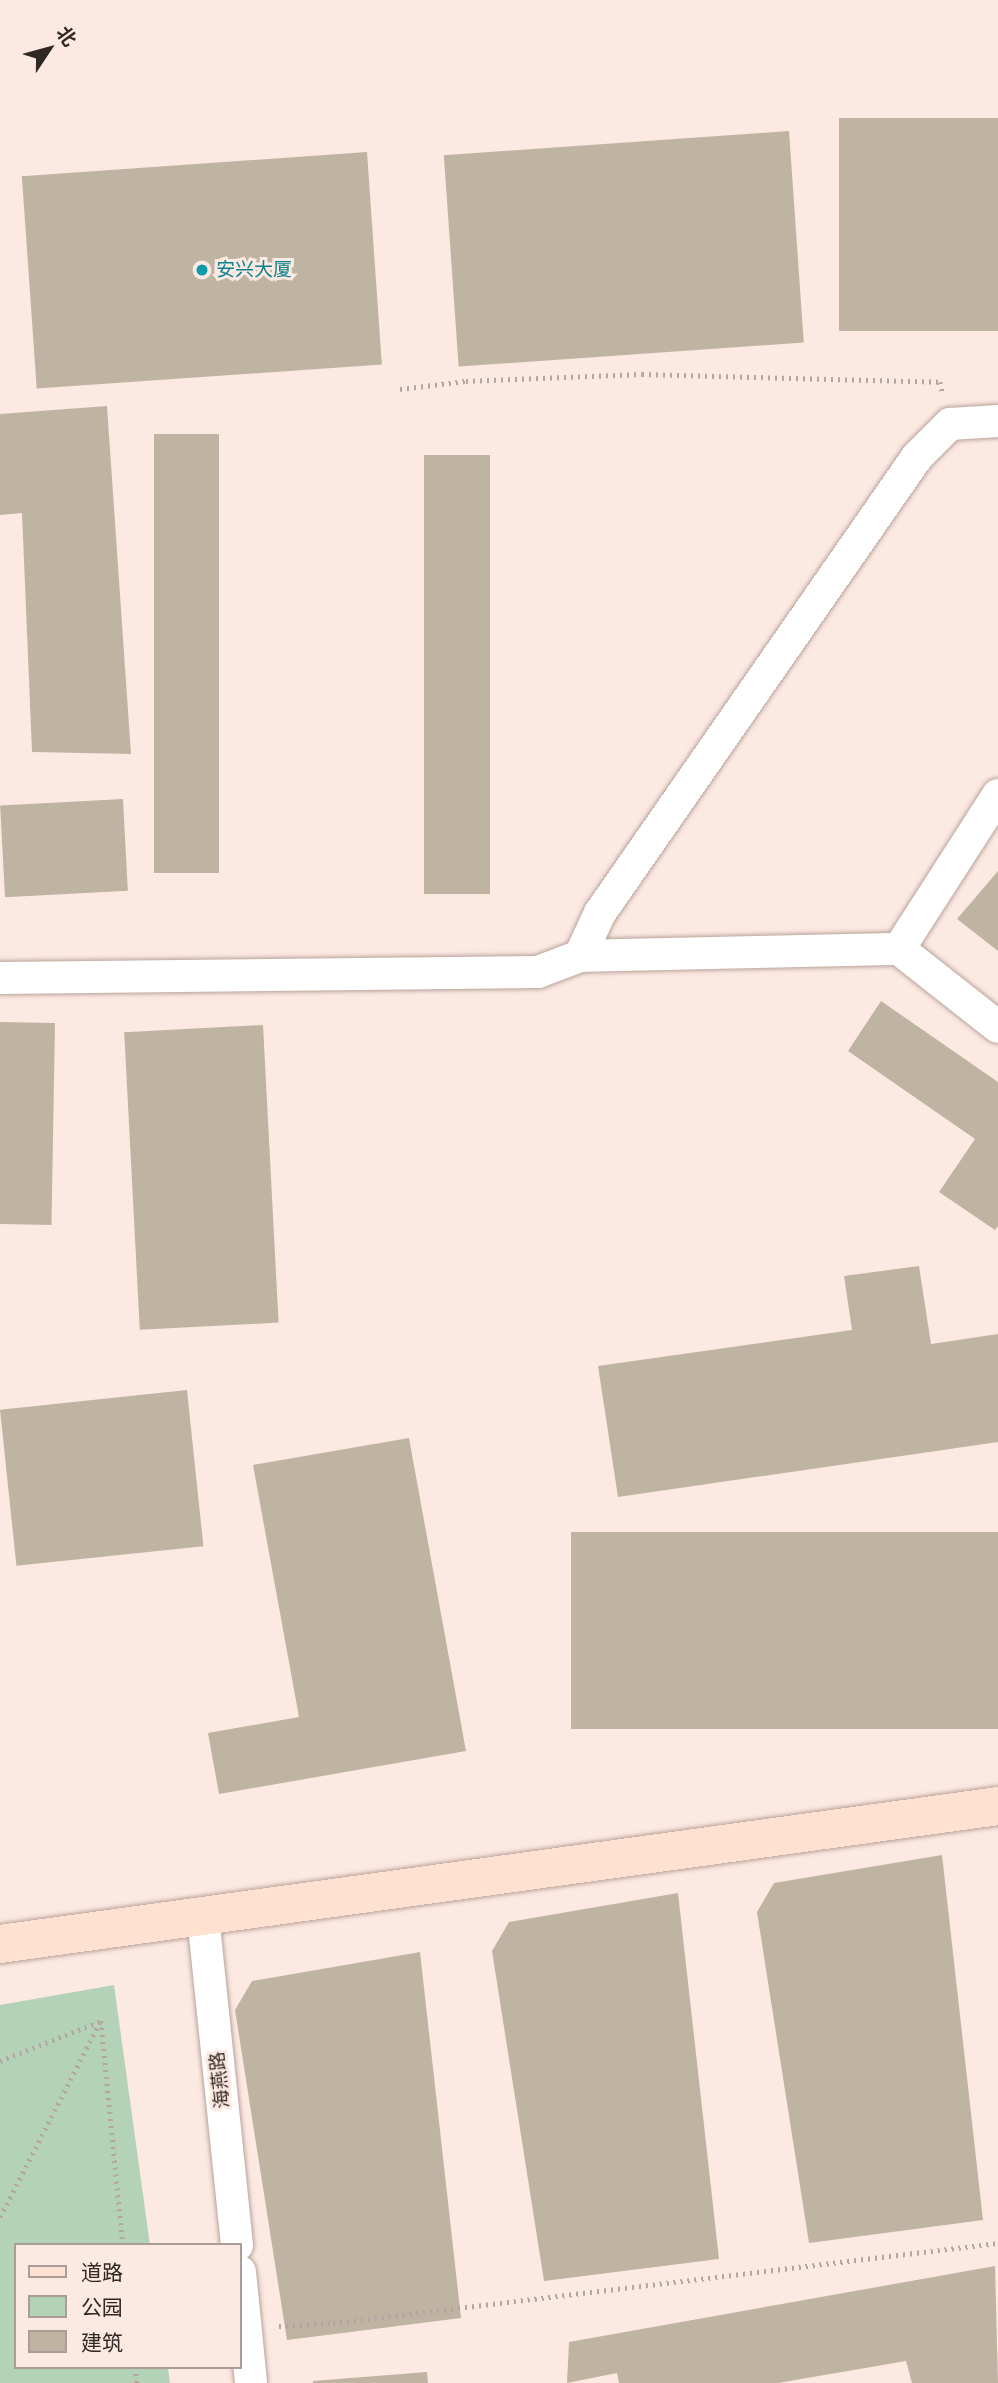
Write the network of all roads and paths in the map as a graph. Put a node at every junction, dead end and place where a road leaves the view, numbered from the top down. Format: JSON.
{"nodes":[{"id":1,"x":400,"y":389,"type":"dead end"},
{"id":2,"x":998,"y":421,"type":"edge"},
{"id":3,"x":950,"y":424,"type":"junction"},
{"id":4,"x":998,"y":795,"type":"edge"},
{"id":5,"x":899,"y":949,"type":"junction"},
{"id":6,"x":579,"y":956,"type":"junction"},
{"id":7,"x":0,"y":978,"type":"edge"},
{"id":8,"x":998,"y":1027,"type":"edge"},
{"id":9,"x":998,"y":1806,"type":"edge"},
{"id":10,"x":202,"y":1916,"type":"junction"},
{"id":11,"x":0,"y":1944,"type":"edge"},
{"id":12,"x":101,"y":2021,"type":"junction"},
{"id":13,"x":0,"y":2061,"type":"edge"},
{"id":14,"x":0,"y":2217,"type":"edge"},
{"id":15,"x":123,"y":2243,"type":"edge"},
{"id":16,"x":237,"y":2243,"type":"edge"},
{"id":17,"x":998,"y":2243,"type":"edge"},
{"id":18,"x":242,"y":2291,"type":"edge"},
{"id":19,"x":246,"y":2328,"type":"junction"},
{"id":20,"x":251,"y":2383,"type":"edge"}],
"edges":[{"from":1,"to":3,"type":"path"},
{"from":2,"to":3,"type":"street"},
{"from":3,"to":6,"type":"street"},
{"from":4,"to":5,"type":"street"},
{"from":5,"to":6,"type":"street"},
{"from":5,"to":8,"type":"street"},
{"from":6,"to":7,"type":"street"},
{"from":9,"to":10,"type":"street"},
{"from":10,"to":11,"type":"street"},
{"from":10,"to":16,"type":"street","name":"海燕路"},
{"from":12,"to":13,"type":"path"},
{"from":12,"to":14,"type":"path"},
{"from":12,"to":15,"type":"path"},
{"from":17,"to":19,"type":"path"},
{"from":18,"to":19,"type":"street"},
{"from":19,"to":20,"type":"street"}]}
